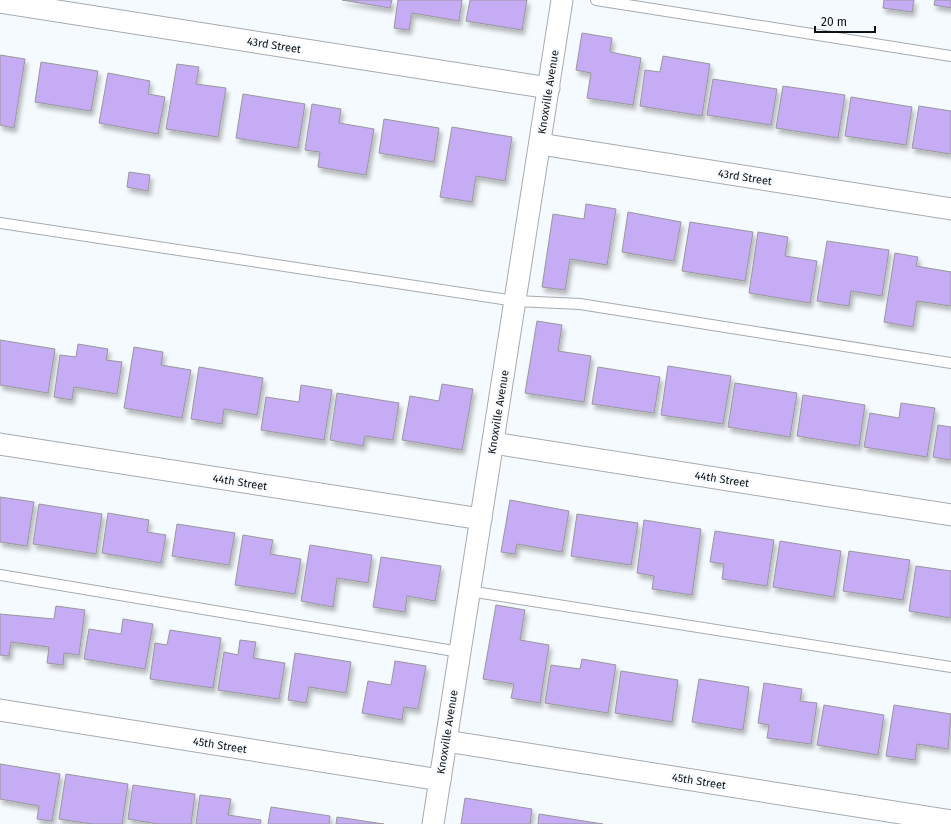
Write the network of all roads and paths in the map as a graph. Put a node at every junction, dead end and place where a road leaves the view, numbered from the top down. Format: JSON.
{"nodes":[{"id":1,"x":562,"y":0,"type":"edge"},
{"id":2,"x":596,"y":0,"type":"edge"},
{"id":3,"x":0,"y":2,"type":"edge"},
{"id":4,"x":951,"y":56,"type":"edge"},
{"id":5,"x":549,"y":88,"type":"junction"},
{"id":6,"x":540,"y":144,"type":"junction"},
{"id":7,"x":951,"y":209,"type":"edge"},
{"id":8,"x":0,"y":223,"type":"edge"},
{"id":9,"x":515,"y":301,"type":"junction"},
{"id":10,"x":951,"y":363,"type":"edge"},
{"id":11,"x":493,"y":443,"type":"junction"},
{"id":12,"x":0,"y":444,"type":"edge"},
{"id":13,"x":951,"y":514,"type":"edge"},
{"id":14,"x":481,"y":519,"type":"junction"},
{"id":15,"x":0,"y":575,"type":"edge"},
{"id":16,"x":470,"y":591,"type":"junction"},
{"id":17,"x":460,"y":652,"type":"junction"},
{"id":18,"x":951,"y":667,"type":"edge"},
{"id":19,"x":0,"y":710,"type":"edge"},
{"id":20,"x":446,"y":741,"type":"junction"},
{"id":21,"x":440,"y":780,"type":"junction"},
{"id":22,"x":951,"y":822,"type":"edge"},
{"id":23,"x":433,"y":824,"type":"edge"}],
"edges":[{"from":1,"to":5,"type":"street","name":"Knoxville Avenue"},
{"from":2,"to":4,"type":"lane"},
{"from":3,"to":5,"type":"street","name":"43rd Street"},
{"from":5,"to":6,"type":"street","name":"Knoxville Avenue"},
{"from":6,"to":7,"type":"street","name":"43rd Street"},
{"from":6,"to":9,"type":"street","name":"Knoxville Avenue"},
{"from":8,"to":9,"type":"lane"},
{"from":9,"to":10,"type":"lane"},
{"from":9,"to":11,"type":"street","name":"Knoxville Avenue"},
{"from":11,"to":13,"type":"street","name":"44th Street"},
{"from":11,"to":14,"type":"street","name":"Knoxville Avenue"},
{"from":12,"to":14,"type":"street","name":"44th Street"},
{"from":14,"to":16,"type":"street","name":"Knoxville Avenue"},
{"from":15,"to":17,"type":"lane"},
{"from":16,"to":17,"type":"street","name":"Knoxville Avenue"},
{"from":16,"to":18,"type":"lane"},
{"from":17,"to":20,"type":"street","name":"Knoxville Avenue"},
{"from":19,"to":21,"type":"street","name":"45th Street"},
{"from":20,"to":21,"type":"street","name":"Knoxville Avenue"},
{"from":20,"to":22,"type":"street","name":"45th Street"},
{"from":21,"to":23,"type":"street","name":"Knoxville Avenue"}]}
